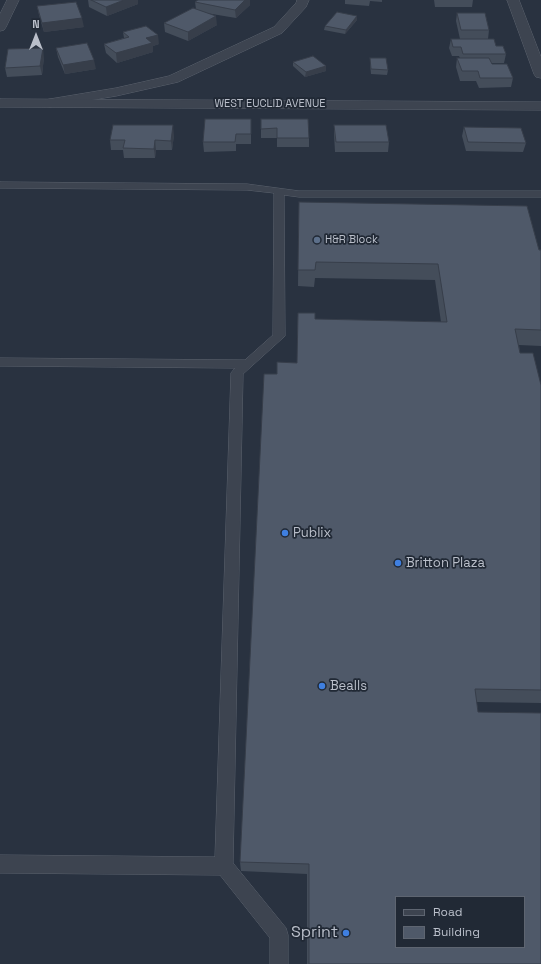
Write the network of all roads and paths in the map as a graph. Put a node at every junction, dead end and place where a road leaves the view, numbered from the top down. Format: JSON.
{"nodes":[{"id":1,"x":13,"y":0,"type":"edge"},
{"id":2,"x":303,"y":0,"type":"edge"},
{"id":3,"x":513,"y":0,"type":"edge"},
{"id":4,"x":0,"y":27,"type":"edge"},
{"id":5,"x":541,"y":74,"type":"edge"},
{"id":6,"x":0,"y":103,"type":"edge"},
{"id":7,"x":50,"y":103,"type":"junction"},
{"id":8,"x":541,"y":106,"type":"edge"},
{"id":9,"x":0,"y":185,"type":"edge"},
{"id":10,"x":279,"y":191,"type":"junction"},
{"id":11,"x":541,"y":194,"type":"edge"},
{"id":12,"x":0,"y":362,"type":"edge"},
{"id":13,"x":248,"y":364,"type":"junction"},
{"id":14,"x":0,"y":864,"type":"edge"},
{"id":15,"x":224,"y":866,"type":"junction"},
{"id":16,"x":279,"y":964,"type":"edge"}],
"edges":[{"from":1,"to":4,"type":"street"},
{"from":2,"to":7,"type":"street"},
{"from":3,"to":5,"type":"street"},
{"from":6,"to":7,"type":"street","name":"WEST EUCLID AVENUE"},
{"from":7,"to":8,"type":"street","name":"WEST EUCLID AVENUE"},
{"from":9,"to":10,"type":"lane"},
{"from":10,"to":11,"type":"lane"},
{"from":10,"to":13,"type":"lane"},
{"from":12,"to":13,"type":"lane"},
{"from":13,"to":15,"type":"lane"},
{"from":14,"to":15,"type":"lane"},
{"from":15,"to":16,"type":"lane"}]}
